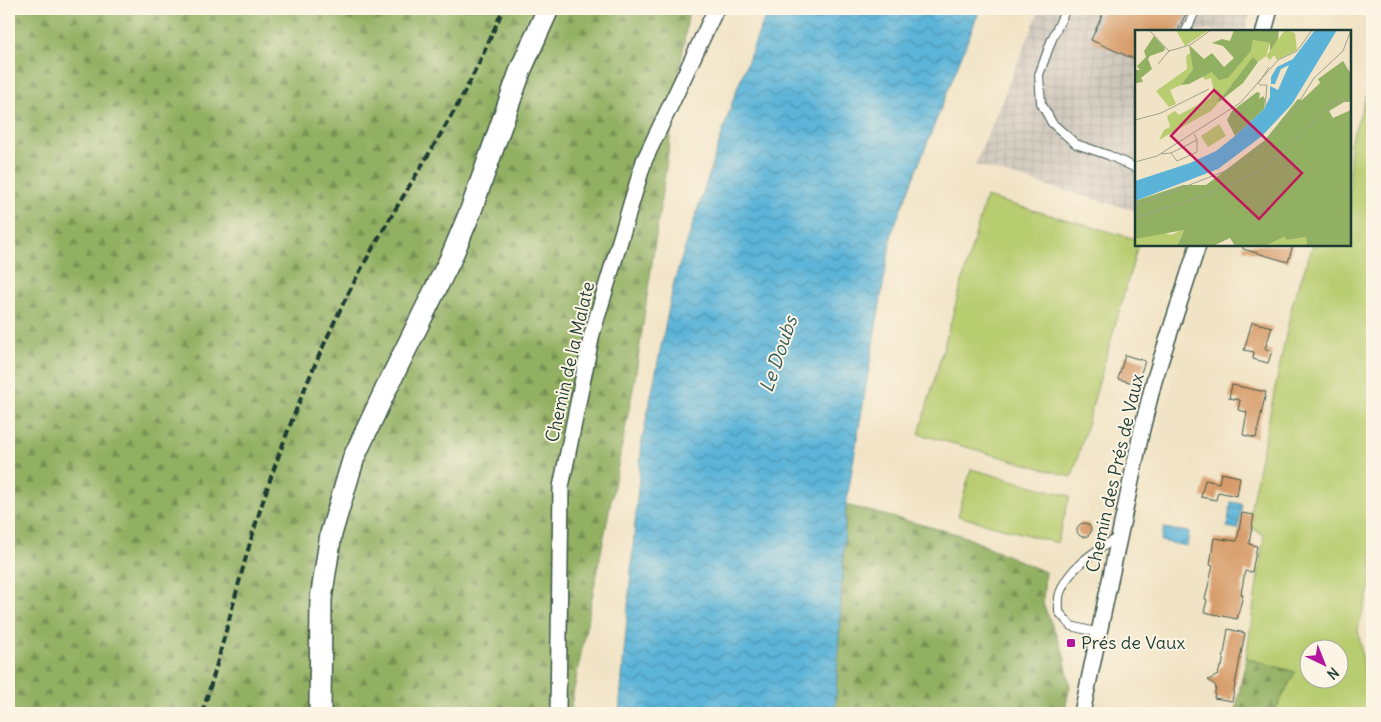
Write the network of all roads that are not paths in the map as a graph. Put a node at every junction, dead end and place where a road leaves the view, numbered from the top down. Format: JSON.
{"nodes":[{"id":1,"x":548,"y":9,"type":"edge"},
{"id":2,"x":716,"y":9,"type":"edge"},
{"id":3,"x":1066,"y":9,"type":"edge"},
{"id":4,"x":1196,"y":9,"type":"edge"},
{"id":5,"x":1270,"y":9,"type":"edge"},
{"id":6,"x":1186,"y":30,"type":"edge"},
{"id":7,"x":1264,"y":30,"type":"edge"},
{"id":8,"x":1135,"y":167,"type":"edge"},
{"id":9,"x":1198,"y":246,"type":"edge"},
{"id":10,"x":1120,"y":536,"type":"junction"},
{"id":11,"x":1099,"y":633,"type":"junction"},
{"id":12,"x":320,"y":713,"type":"edge"},
{"id":13,"x":558,"y":713,"type":"edge"},
{"id":14,"x":1082,"y":713,"type":"edge"}],
"edges":[{"from":1,"to":12,"type":"main road"},
{"from":2,"to":13,"type":"street","name":"Chemin de la Malate"},
{"from":3,"to":8,"type":"lane"},
{"from":4,"to":6,"type":"lane"},
{"from":5,"to":7,"type":"street"},
{"from":9,"to":10,"type":"street","name":"Chemin des Prés de Vaux"},
{"from":10,"to":11,"type":"street","name":"Chemin des Prés de Vaux"},
{"from":10,"to":11,"type":"lane"},
{"from":11,"to":14,"type":"street","name":"Chemin des Prés de Vaux"}]}
